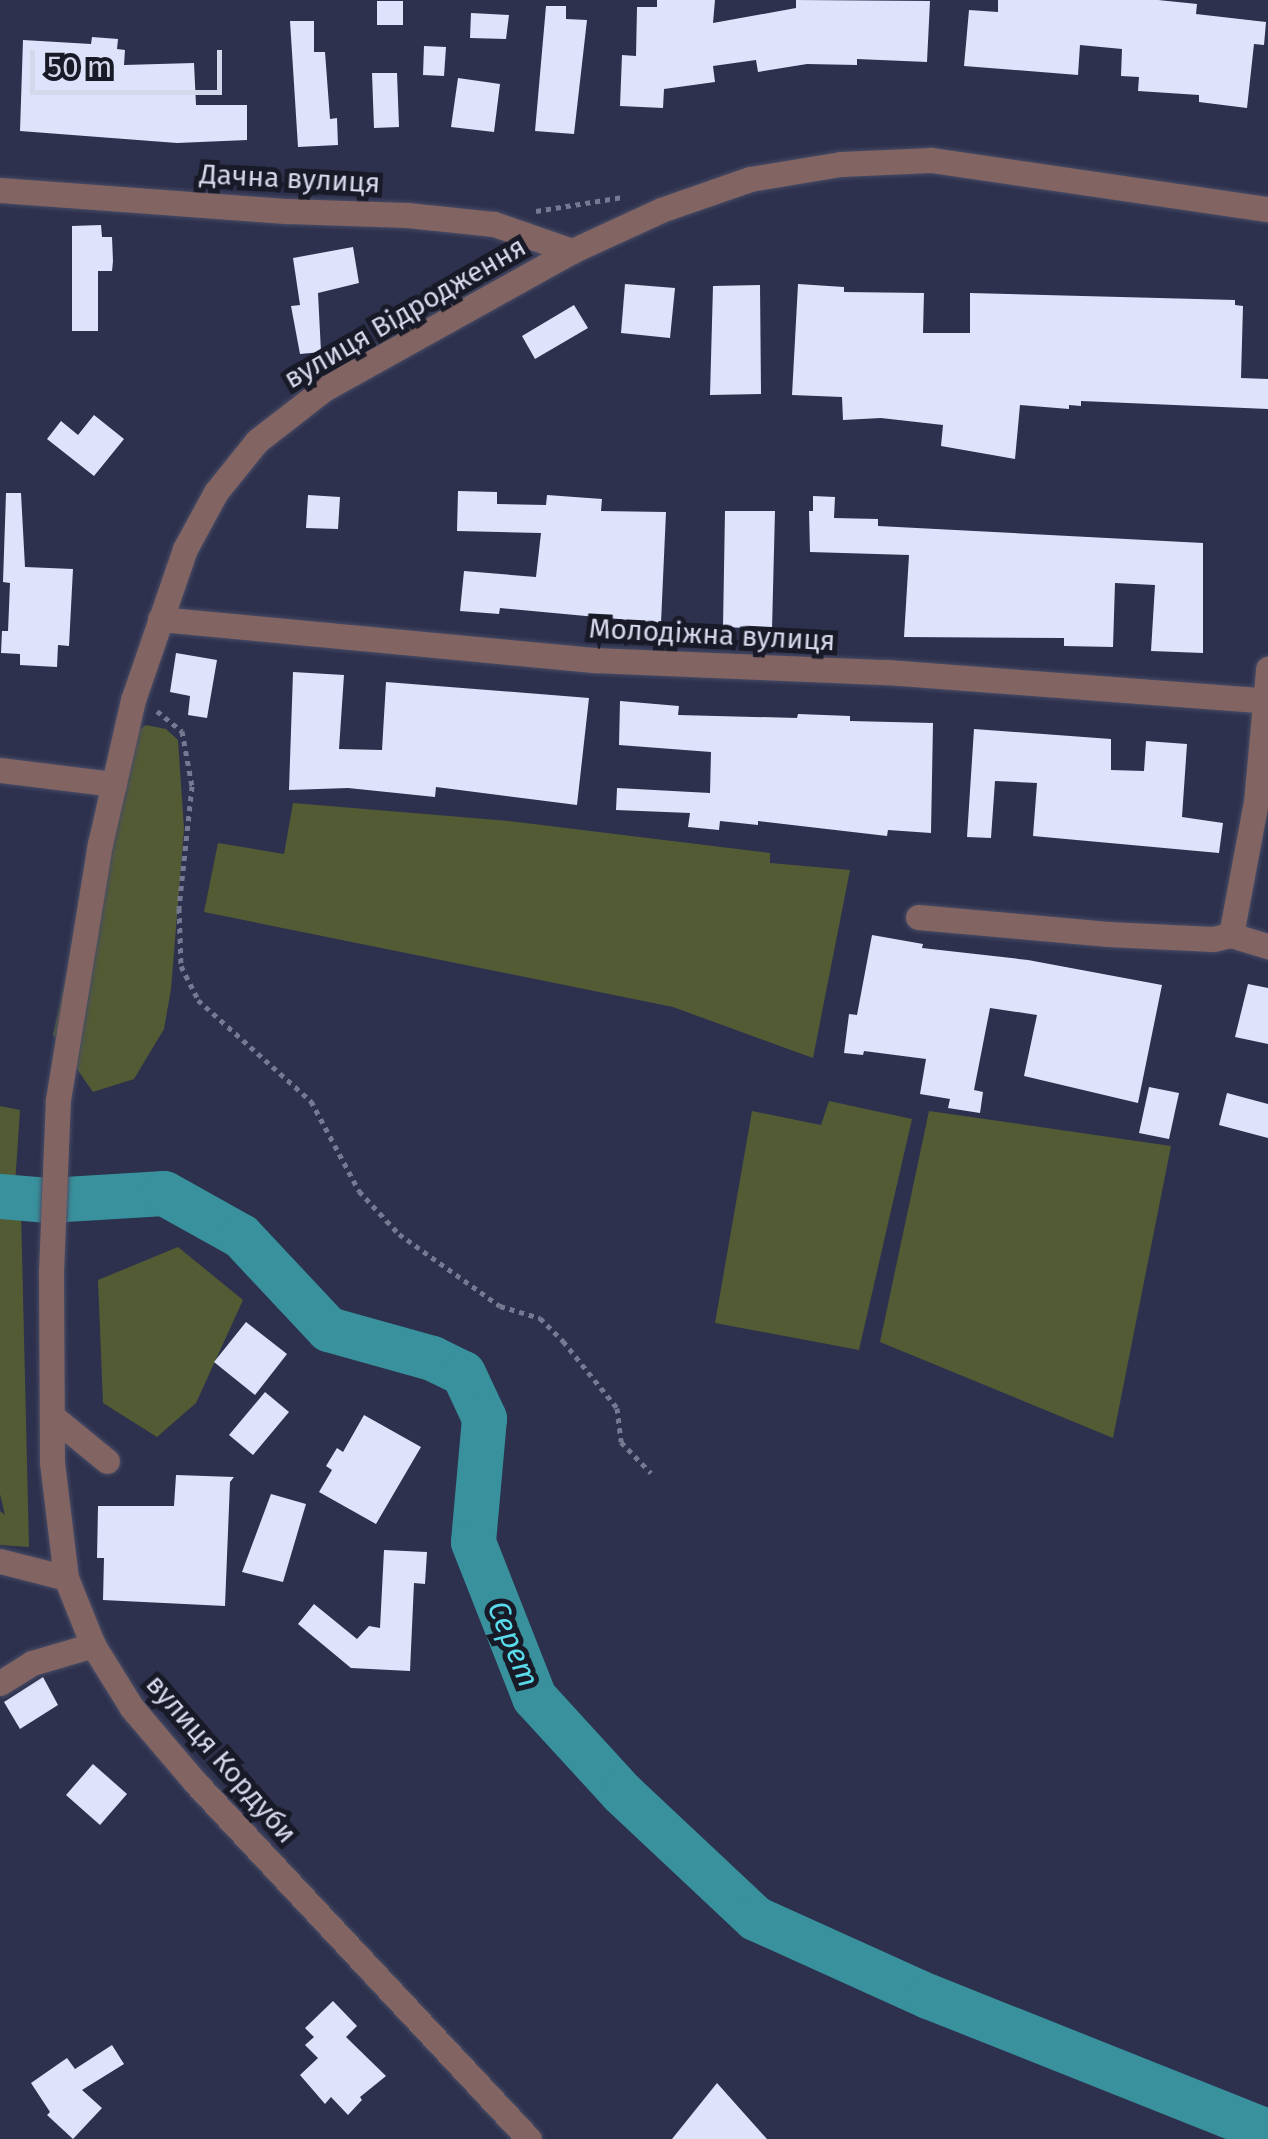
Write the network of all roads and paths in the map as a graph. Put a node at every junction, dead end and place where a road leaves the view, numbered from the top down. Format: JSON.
{"nodes":[{"id":1,"x":0,"y":190,"type":"edge"},
{"id":2,"x":1268,"y":210,"type":"edge"},
{"id":3,"x":572,"y":251,"type":"junction"},
{"id":4,"x":160,"y":619,"type":"junction"},
{"id":5,"x":1268,"y":668,"type":"edge"},
{"id":6,"x":132,"y":700,"type":"junction"},
{"id":7,"x":1262,"y":700,"type":"junction"},
{"id":8,"x":0,"y":770,"type":"edge"},
{"id":9,"x":114,"y":784,"type":"junction"},
{"id":10,"x":918,"y":916,"type":"dead end"},
{"id":11,"x":1232,"y":934,"type":"junction"},
{"id":12,"x":1268,"y":946,"type":"edge"},
{"id":13,"x":51,"y":1272,"type":"joint"},
{"id":14,"x":52,"y":1416,"type":"junction"},
{"id":15,"x":107,"y":1461,"type":"dead end"},
{"id":16,"x":651,"y":1474,"type":"dead end"},
{"id":17,"x":0,"y":1561,"type":"edge"},
{"id":18,"x":66,"y":1578,"type":"junction"},
{"id":19,"x":93,"y":1645,"type":"junction"},
{"id":20,"x":0,"y":1683,"type":"edge"},
{"id":21,"x":530,"y":2139,"type":"edge"}],
"edges":[{"from":1,"to":3,"type":"street","name":"Дачна вулиця"},
{"from":2,"to":3,"type":"street","name":"вулиця Відродження"},
{"from":3,"to":4,"type":"street","name":"вулиця Відродження"},
{"from":4,"to":6,"type":"street","name":"вулиця Відродження"},
{"from":4,"to":7,"type":"street","name":"Молодіжна вулиця"},
{"from":5,"to":7,"type":"street"},
{"from":6,"to":9,"type":"street","name":"вулиця Відродження"},
{"from":6,"to":16,"type":"path"},
{"from":7,"to":11,"type":"street"},
{"from":8,"to":9,"type":"street"},
{"from":9,"to":13,"type":"street","name":"вулиця Відродження"},
{"from":10,"to":11,"type":"street"},
{"from":11,"to":12,"type":"street"},
{"from":13,"to":14,"type":"street","name":"вулиця Кордуби"},
{"from":14,"to":15,"type":"street"},
{"from":14,"to":18,"type":"street","name":"вулиця Кордуби"},
{"from":17,"to":18,"type":"street"},
{"from":18,"to":19,"type":"street","name":"вулиця Кордуби"},
{"from":19,"to":20,"type":"street"},
{"from":19,"to":21,"type":"street","name":"вулиця Кордуби"}]}
